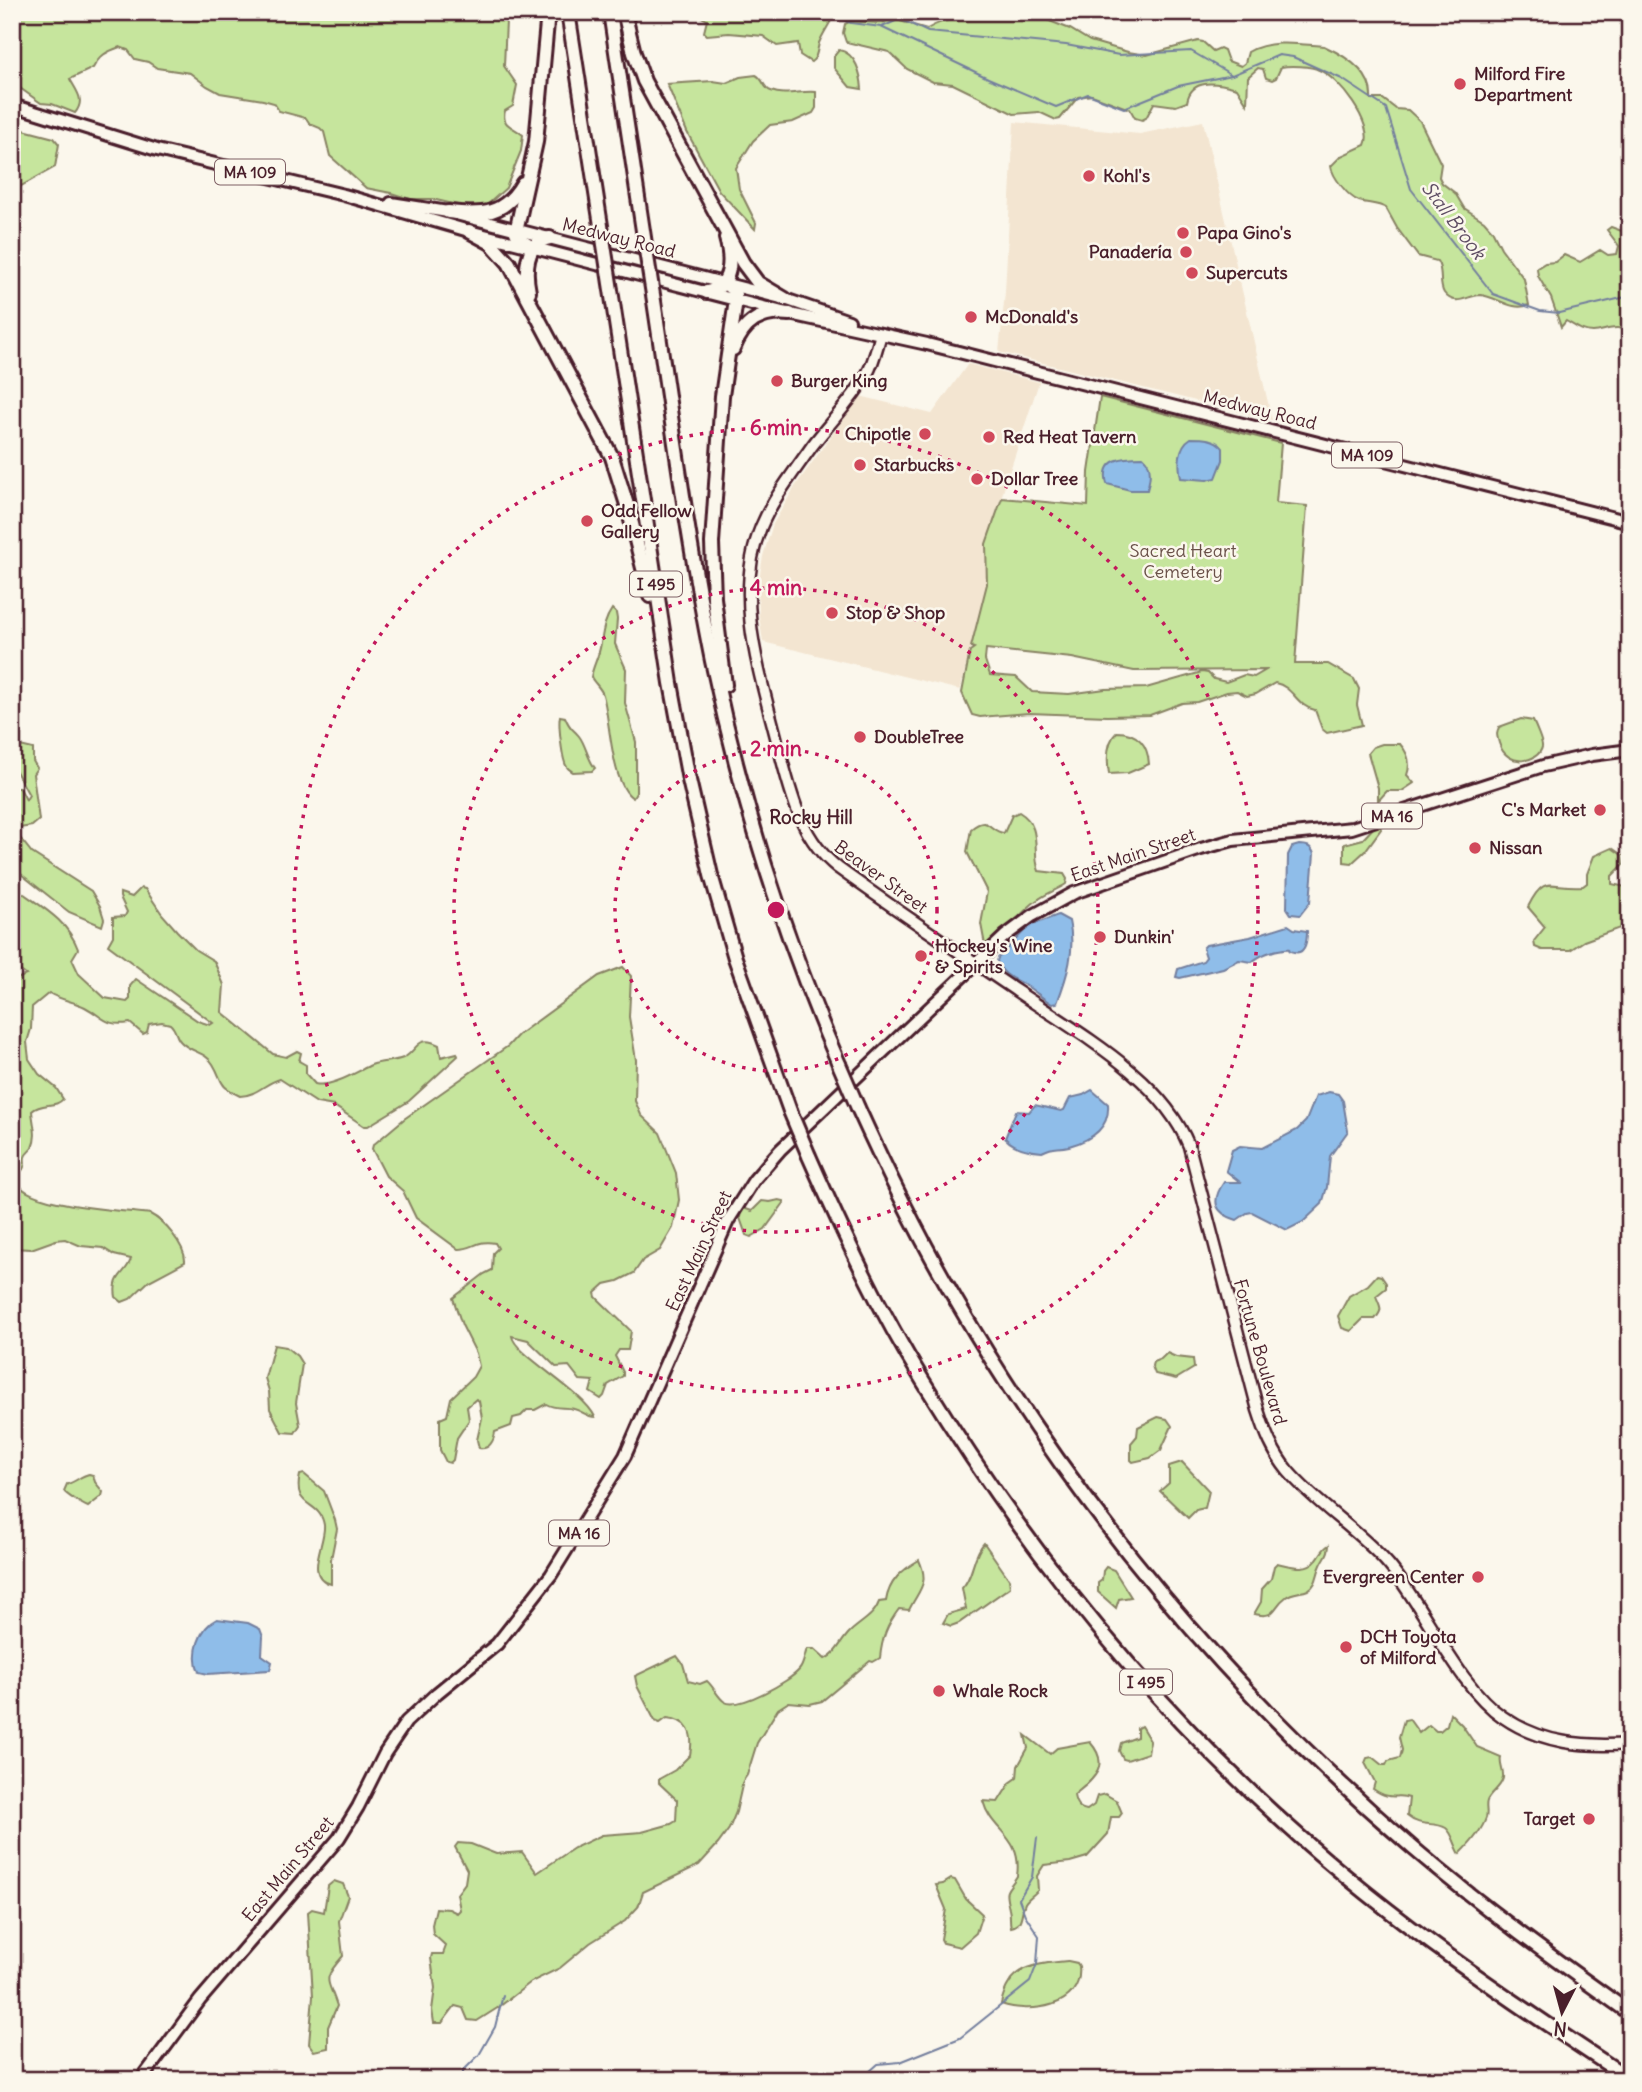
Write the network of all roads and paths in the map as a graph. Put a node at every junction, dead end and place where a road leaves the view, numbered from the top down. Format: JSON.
{"nodes":[{"id":1,"x":548,"y":12,"type":"edge"},
{"id":2,"x":568,"y":12,"type":"edge"},
{"id":3,"x":610,"y":12,"type":"edge"},
{"id":4,"x":624,"y":12,"type":"edge"},
{"id":5,"x":12,"y":105,"type":"edge"},
{"id":6,"x":533,"y":156,"type":"junction"},
{"id":7,"x":344,"y":195,"type":"junction"},
{"id":8,"x":448,"y":212,"type":"junction"},
{"id":9,"x":720,"y":220,"type":"junction"},
{"id":10,"x":517,"y":230,"type":"junction"},
{"id":11,"x":469,"y":231,"type":"junction"},
{"id":12,"x":550,"y":239,"type":"junction"},
{"id":13,"x":533,"y":248,"type":"junction"},
{"id":14,"x":724,"y":283,"type":"junction"},
{"id":15,"x":707,"y":292,"type":"junction"},
{"id":16,"x":785,"y":299,"type":"junction"},
{"id":17,"x":736,"y":300,"type":"junction"},
{"id":18,"x":536,"y":313,"type":"junction"},
{"id":19,"x":790,"y":314,"type":"junction"},
{"id":20,"x":881,"y":334,"type":"junction"},
{"id":21,"x":724,"y":383,"type":"junction"},
{"id":22,"x":1630,"y":522,"type":"edge"},
{"id":23,"x":671,"y":683,"type":"junction"},
{"id":24,"x":1630,"y":750,"type":"edge"},
{"id":25,"x":735,"y":758,"type":"junction"},
{"id":26,"x":977,"y":964,"type":"junction"},
{"id":27,"x":1630,"y":1744,"type":"edge"},
{"id":28,"x":1630,"y":2012,"type":"edge"},
{"id":29,"x":1630,"y":2079,"type":"edge"},
{"id":30,"x":141,"y":2080,"type":"edge"}],
"edges":[{"from":1,"to":6,"type":"highway"},
{"from":2,"to":23,"type":"highway","number":"I 495","bridge":true},
{"from":3,"to":25,"type":"highway","number":"I 495","bridge":true},
{"from":4,"to":9,"type":"highway"},
{"from":5,"to":7,"type":"main road","name":"Medway Road","number":"MA 109"},
{"from":6,"to":8,"type":"highway"},
{"from":6,"to":10,"type":"highway"},
{"from":7,"to":8,"type":"main road","name":"Medway Road","number":"MA 109"},
{"from":7,"to":11,"type":"main road","name":"Medway Road","number":"MA 109"},
{"from":8,"to":10,"type":"main road","name":"Medway Road","number":"MA 109"},
{"from":9,"to":14,"type":"highway"},
{"from":9,"to":16,"type":"highway"},
{"from":10,"to":12,"type":"main road","name":"Medway Road","number":"MA 109"},
{"from":10,"to":13,"type":"highway"},
{"from":11,"to":13,"type":"main road","name":"Medway Road","number":"MA 109"},
{"from":11,"to":18,"type":"highway"},
{"from":12,"to":13,"type":"highway"},
{"from":12,"to":14,"type":"main road","name":"Medway Road","number":"MA 109"},
{"from":13,"to":15,"type":"main road","name":"Medway Road","number":"MA 109"},
{"from":13,"to":18,"type":"highway"},
{"from":14,"to":15,"type":"highway"},
{"from":14,"to":16,"type":"main road","name":"Medway Road","number":"MA 109"},
{"from":14,"to":17,"type":"highway"},
{"from":15,"to":17,"type":"main road","name":"Medway Road","number":"MA 109"},
{"from":16,"to":20,"type":"main road","name":"Medway Road","number":"MA 109"},
{"from":17,"to":19,"type":"main road","name":"Medway Road","number":"MA 109"},
{"from":17,"to":21,"type":"highway"},
{"from":18,"to":23,"type":"highway"},
{"from":19,"to":20,"type":"main road","name":"Medway Road","number":"MA 109"},
{"from":19,"to":21,"type":"highway"},
{"from":20,"to":22,"type":"main road","name":"Medway Road","number":"MA 109"},
{"from":20,"to":26,"type":"main road","name":"Beaver Street"},
{"from":21,"to":25,"type":"highway"},
{"from":23,"to":29,"type":"highway","number":"I 495","bridge":true},
{"from":24,"to":26,"type":"main road","name":"East Main Street","number":"MA 16"},
{"from":25,"to":28,"type":"highway","number":"I 495","bridge":true},
{"from":26,"to":27,"type":"main road","name":"Fortune Boulevard"},
{"from":26,"to":30,"type":"main road","name":"East Main Street","number":"MA 16"}]}
